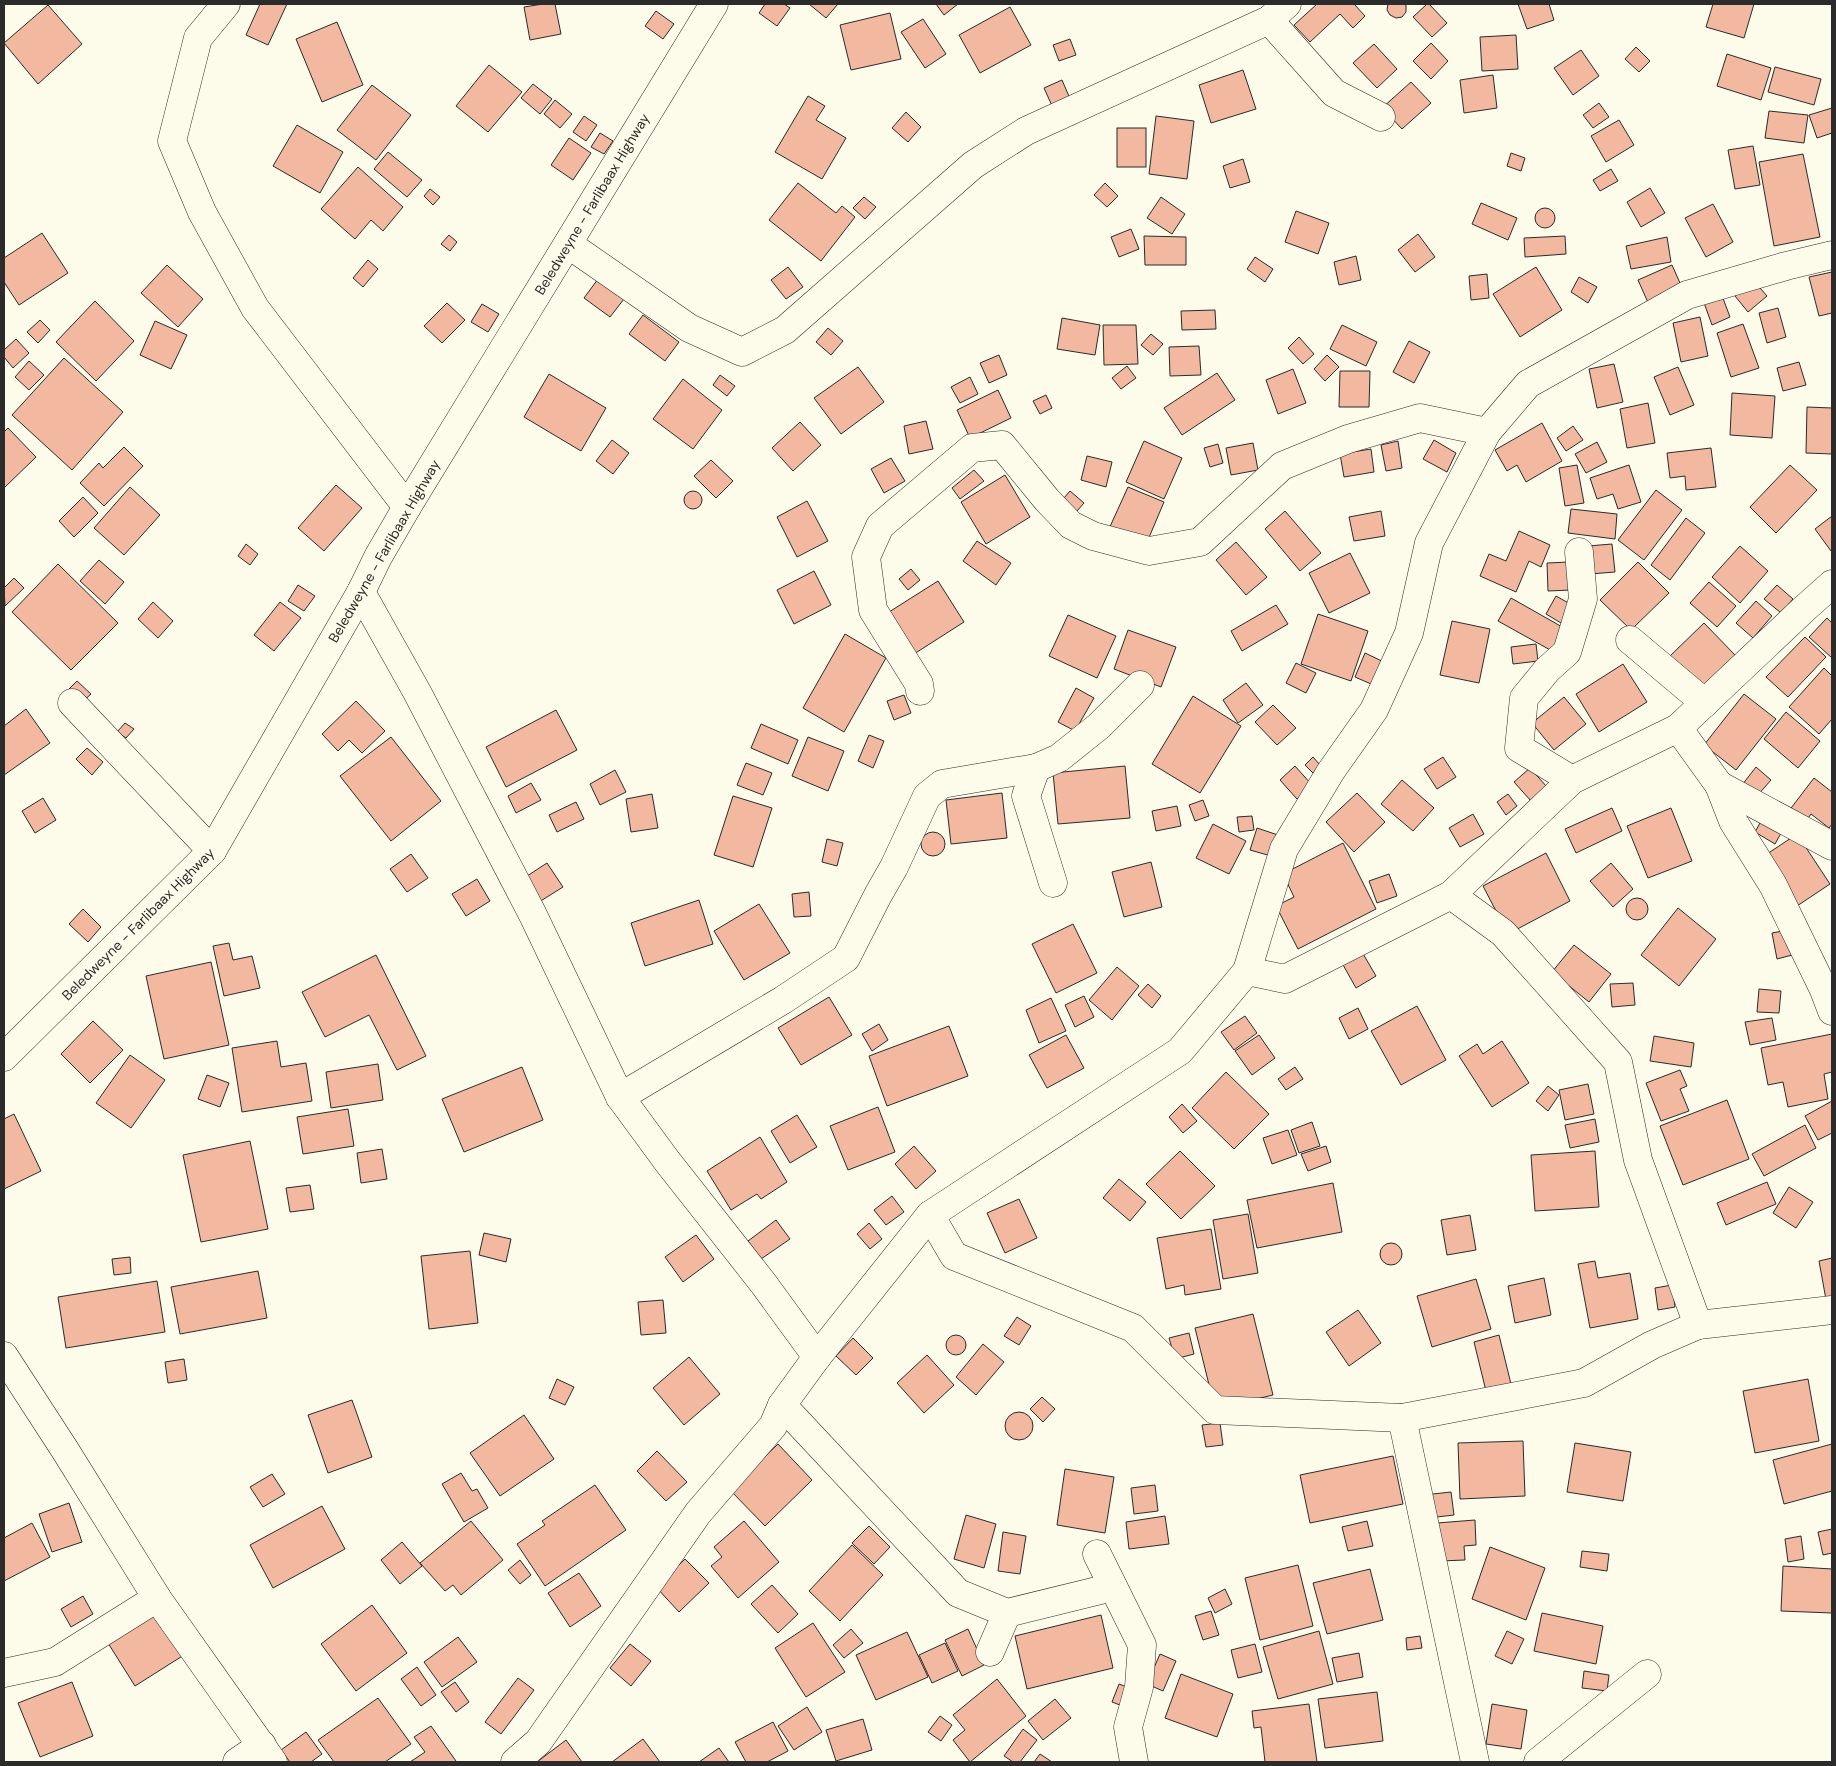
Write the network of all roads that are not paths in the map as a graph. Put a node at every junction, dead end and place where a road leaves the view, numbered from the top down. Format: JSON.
{"nodes":[{"id":1,"x":226,"y":4,"type":"edge"},
{"id":2,"x":714,"y":4,"type":"edge"},
{"id":3,"x":1278,"y":12,"type":"edge"},
{"id":4,"x":1381,"y":117,"type":"dead end"},
{"id":5,"x":568,"y":244,"type":"junction"},
{"id":6,"x":1832,"y":255,"type":"edge"},
{"id":7,"x":1487,"y":432,"type":"junction"},
{"id":8,"x":408,"y":507,"type":"junction"},
{"id":9,"x":1579,"y":552,"type":"dead end"},
{"id":10,"x":1832,"y":584,"type":"edge"},
{"id":11,"x":361,"y":592,"type":"junction"},
{"id":12,"x":1630,"y":640,"type":"dead end"},
{"id":13,"x":1140,"y":686,"type":"dead end"},
{"id":14,"x":920,"y":691,"type":"dead end"},
{"id":15,"x":72,"y":703,"type":"dead end"},
{"id":16,"x":1705,"y":703,"type":"junction"},
{"id":17,"x":1678,"y":728,"type":"junction"},
{"id":18,"x":1036,"y":768,"type":"junction"},
{"id":19,"x":1572,"y":780,"type":"junction"},
{"id":20,"x":1719,"y":785,"type":"junction"},
{"id":21,"x":892,"y":834,"type":"dead end"},
{"id":22,"x":1832,"y":846,"type":"edge"},
{"id":23,"x":212,"y":851,"type":"junction"},
{"id":24,"x":1053,"y":883,"type":"dead end"},
{"id":25,"x":878,"y":895,"type":"junction"},
{"id":26,"x":1451,"y":895,"type":"junction"},
{"id":27,"x":1246,"y":971,"type":"junction"},
{"id":28,"x":1832,"y":1010,"type":"edge"},
{"id":29,"x":4,"y":1057,"type":"edge"},
{"id":30,"x":620,"y":1097,"type":"junction"},
{"id":31,"x":930,"y":1215,"type":"junction"},
{"id":32,"x":1832,"y":1310,"type":"edge"},
{"id":33,"x":1698,"y":1325,"type":"junction"},
{"id":34,"x":4,"y":1356,"type":"edge"},
{"id":35,"x":817,"y":1357,"type":"junction"},
{"id":36,"x":782,"y":1405,"type":"junction"},
{"id":37,"x":1402,"y":1418,"type":"junction"},
{"id":38,"x":1097,"y":1554,"type":"dead end"},
{"id":39,"x":1114,"y":1587,"type":"junction"},
{"id":40,"x":157,"y":1598,"type":"junction"},
{"id":41,"x":1007,"y":1613,"type":"junction"},
{"id":42,"x":990,"y":1652,"type":"dead end"},
{"id":43,"x":4,"y":1673,"type":"edge"},
{"id":44,"x":1648,"y":1674,"type":"dead end"},
{"id":45,"x":268,"y":1754,"type":"edge"},
{"id":46,"x":237,"y":1762,"type":"edge"},
{"id":47,"x":515,"y":1762,"type":"edge"},
{"id":48,"x":1134,"y":1762,"type":"edge"},
{"id":49,"x":1476,"y":1762,"type":"edge"},
{"id":50,"x":1538,"y":1762,"type":"edge"}],
"edges":[{"from":1,"to":8,"type":"street"},
{"from":2,"to":5,"type":"street","name":"Beledweyne - Farlibaax Highway"},
{"from":3,"to":4,"type":"street"},
{"from":3,"to":5,"type":"street"},
{"from":5,"to":8,"type":"street","name":"Beledweyne - Farlibaax Highway"},
{"from":6,"to":7,"type":"street"},
{"from":7,"to":14,"type":"street"},
{"from":7,"to":27,"type":"street"},
{"from":8,"to":11,"type":"street","name":"Beledweyne - Farlibaax Highway"},
{"from":9,"to":19,"type":"street"},
{"from":10,"to":16,"type":"street"},
{"from":11,"to":23,"type":"street","name":"Beledweyne - Farlibaax Highway"},
{"from":11,"to":30,"type":"street"},
{"from":12,"to":16,"type":"street"},
{"from":13,"to":18,"type":"street"},
{"from":15,"to":23,"type":"street"},
{"from":16,"to":17,"type":"street"},
{"from":17,"to":19,"type":"street"},
{"from":17,"to":20,"type":"street"},
{"from":18,"to":24,"type":"street"},
{"from":18,"to":25,"type":"street"},
{"from":19,"to":26,"type":"street"},
{"from":20,"to":22,"type":"street"},
{"from":20,"to":28,"type":"street"},
{"from":21,"to":25,"type":"street"},
{"from":23,"to":29,"type":"street","name":"Beledweyne - Farlibaax Highway"},
{"from":25,"to":30,"type":"street"},
{"from":26,"to":27,"type":"street"},
{"from":26,"to":33,"type":"street"},
{"from":27,"to":31,"type":"street"},
{"from":30,"to":35,"type":"street"},
{"from":31,"to":35,"type":"street"},
{"from":31,"to":37,"type":"street"},
{"from":32,"to":33,"type":"street"},
{"from":33,"to":37,"type":"street"},
{"from":34,"to":40,"type":"street"},
{"from":35,"to":36,"type":"street"},
{"from":36,"to":41,"type":"street"},
{"from":36,"to":47,"type":"street"},
{"from":37,"to":49,"type":"street"},
{"from":38,"to":39,"type":"street"},
{"from":39,"to":41,"type":"street"},
{"from":39,"to":48,"type":"street"},
{"from":40,"to":43,"type":"street"},
{"from":40,"to":45,"type":"street"},
{"from":41,"to":42,"type":"street"},
{"from":44,"to":50,"type":"street"},
{"from":45,"to":46,"type":"street"}]}
